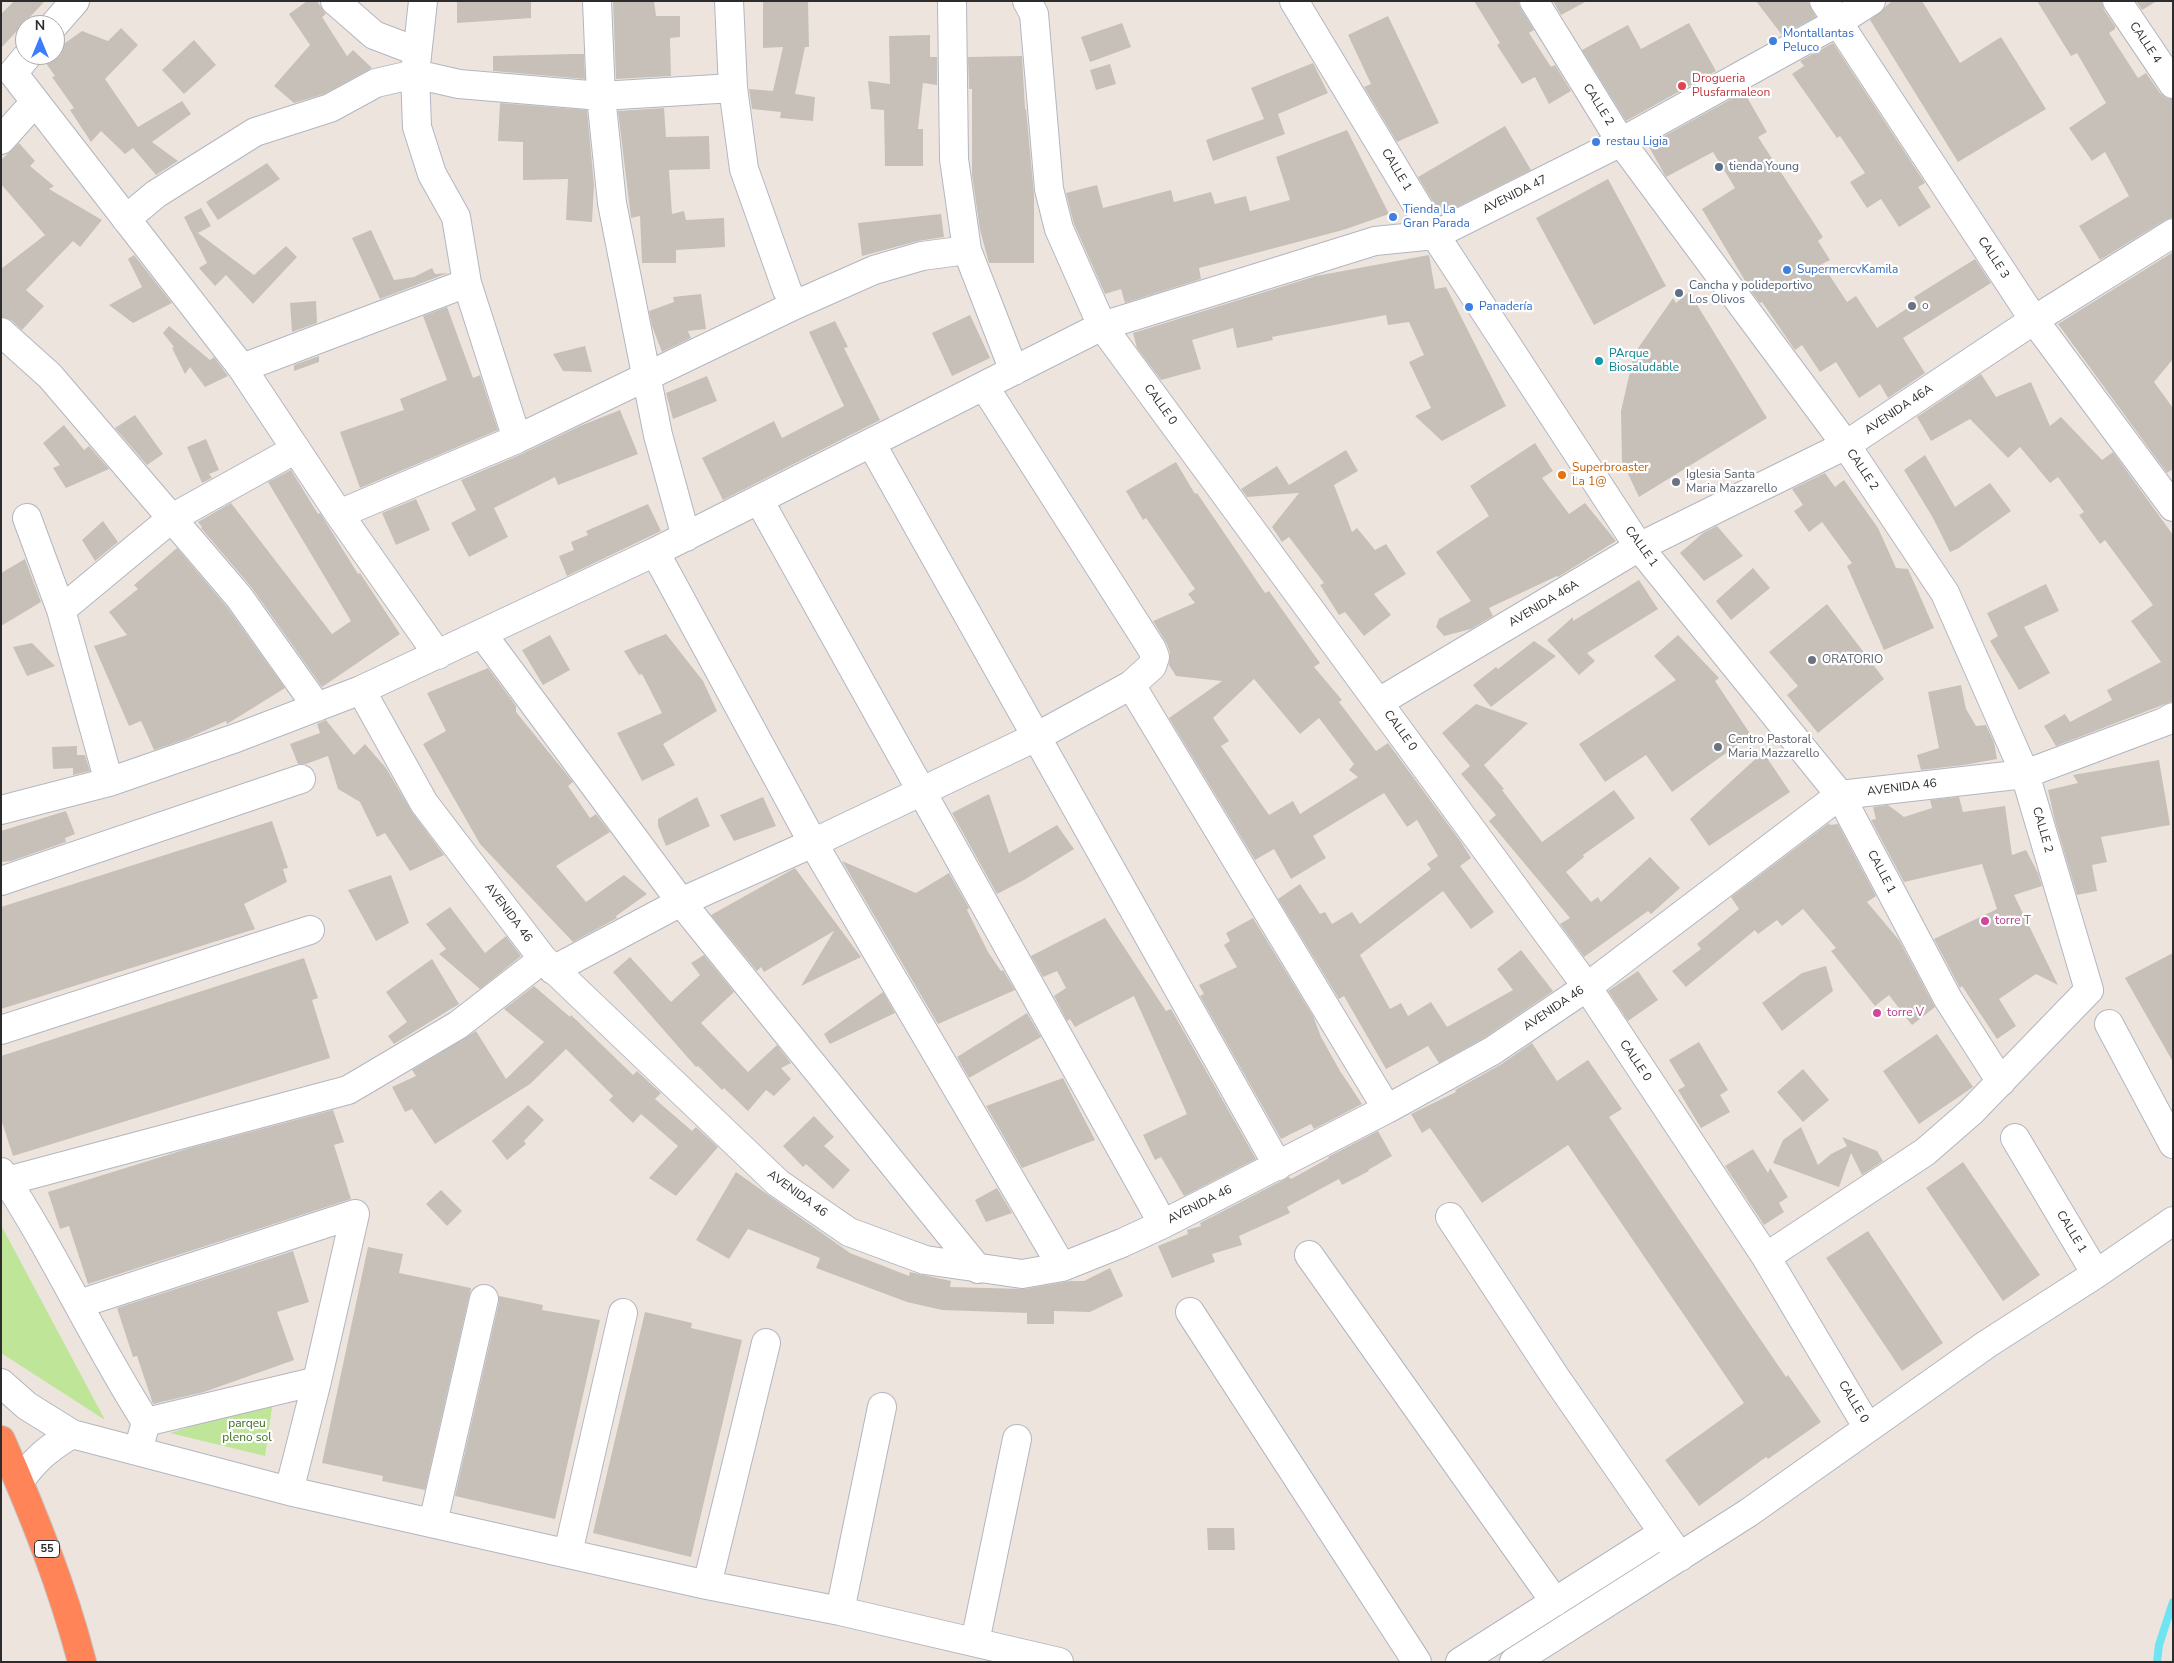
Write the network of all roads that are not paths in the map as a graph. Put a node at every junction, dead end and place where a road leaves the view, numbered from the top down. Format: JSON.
{"nodes":[{"id":1,"x":75,"y":1,"type":"edge"},
{"id":2,"x":336,"y":1,"type":"edge"},
{"id":3,"x":422,"y":1,"type":"edge"},
{"id":4,"x":597,"y":1,"type":"edge"},
{"id":5,"x":729,"y":1,"type":"edge"},
{"id":6,"x":952,"y":1,"type":"edge"},
{"id":7,"x":1027,"y":1,"type":"edge"},
{"id":8,"x":1294,"y":1,"type":"edge"},
{"id":9,"x":1534,"y":1,"type":"edge"},
{"id":10,"x":1871,"y":1,"type":"edge"},
{"id":11,"x":2117,"y":1,"type":"edge"},
{"id":12,"x":1831,"y":11,"type":"edge"},
{"id":13,"x":63,"y":15,"type":"edge"},
{"id":14,"x":415,"y":62,"type":"junction"},
{"id":15,"x":19,"y":65,"type":"edge"},
{"id":16,"x":2173,"y":84,"type":"edge"},
{"id":17,"x":733,"y":88,"type":"junction"},
{"id":18,"x":601,"y":96,"type":"junction"},
{"id":19,"x":35,"y":102,"type":"junction"},
{"id":20,"x":1,"y":140,"type":"edge"},
{"id":21,"x":1621,"y":142,"type":"junction"},
{"id":22,"x":126,"y":219,"type":"junction"},
{"id":23,"x":2173,"y":233,"type":"edge"},
{"id":24,"x":1435,"y":235,"type":"junction"},
{"id":25,"x":967,"y":250,"type":"junction"},
{"id":26,"x":467,"y":283,"type":"junction"},
{"id":27,"x":795,"y":305,"type":"junction"},
{"id":28,"x":2034,"y":320,"type":"junction"},
{"id":29,"x":1102,"y":326,"type":"junction"},
{"id":30,"x":1,"y":332,"type":"edge"},
{"id":31,"x":242,"y":368,"type":"junction"},
{"id":32,"x":1014,"y":371,"type":"junction"},
{"id":33,"x":647,"y":377,"type":"junction"},
{"id":34,"x":984,"y":386,"type":"junction"},
{"id":35,"x":517,"y":439,"type":"junction"},
{"id":36,"x":871,"y":443,"type":"junction"},
{"id":37,"x":1846,"y":446,"type":"junction"},
{"id":38,"x":296,"y":450,"type":"junction"},
{"id":39,"x":759,"y":500,"type":"junction"},
{"id":40,"x":2173,"y":507,"type":"edge"},
{"id":41,"x":339,"y":514,"type":"junction"},
{"id":42,"x":27,"y":518,"type":"dead end"},
{"id":43,"x":172,"y":518,"type":"junction"},
{"id":44,"x":686,"y":536,"type":"junction"},
{"id":45,"x":1639,"y":547,"type":"junction"},
{"id":46,"x":655,"y":552,"type":"junction"},
{"id":47,"x":61,"y":610,"type":"junction"},
{"id":48,"x":483,"y":634,"type":"junction"},
{"id":49,"x":438,"y":655,"type":"junction"},
{"id":50,"x":1131,"y":685,"type":"junction"},
{"id":51,"x":361,"y":690,"type":"junction"},
{"id":52,"x":1379,"y":702,"type":"junction"},
{"id":53,"x":317,"y":707,"type":"junction"},
{"id":54,"x":2173,"y":717,"type":"edge"},
{"id":55,"x":1036,"y":736,"type":"junction"},
{"id":56,"x":2025,"y":774,"type":"junction"},
{"id":57,"x":301,"y":779,"type":"dead end"},
{"id":58,"x":108,"y":782,"type":"junction"},
{"id":59,"x":921,"y":791,"type":"junction"},
{"id":60,"x":1840,"y":796,"type":"junction"},
{"id":61,"x":1,"y":810,"type":"edge"},
{"id":62,"x":813,"y":843,"type":"junction"},
{"id":63,"x":1,"y":881,"type":"edge"},
{"id":64,"x":681,"y":902,"type":"junction"},
{"id":65,"x":310,"y":930,"type":"dead end"},
{"id":66,"x":548,"y":964,"type":"junction"},
{"id":67,"x":1587,"y":987,"type":"junction"},
{"id":68,"x":2109,"y":1024,"type":"dead end"},
{"id":69,"x":1,"y":1030,"type":"edge"},
{"id":70,"x":2001,"y":1082,"type":"junction"},
{"id":71,"x":1387,"y":1109,"type":"junction"},
{"id":72,"x":2016,"y":1138,"type":"dead end"},
{"id":73,"x":2173,"y":1144,"type":"edge"},
{"id":74,"x":1278,"y":1166,"type":"junction"},
{"id":75,"x":4,"y":1176,"type":"edge"},
{"id":76,"x":1450,"y":1217,"type":"dead end"},
{"id":77,"x":2173,"y":1220,"type":"edge"},
{"id":78,"x":1163,"y":1224,"type":"junction"},
{"id":79,"x":1309,"y":1255,"type":"dead end"},
{"id":80,"x":1766,"y":1257,"type":"junction"},
{"id":81,"x":1062,"y":1267,"type":"junction"},
{"id":82,"x":978,"y":1269,"type":"junction"},
{"id":83,"x":2096,"y":1274,"type":"junction"},
{"id":84,"x":484,"y":1299,"type":"dead end"},
{"id":85,"x":79,"y":1304,"type":"junction"},
{"id":86,"x":1190,"y":1312,"type":"dead end"},
{"id":87,"x":623,"y":1313,"type":"dead end"},
{"id":88,"x":766,"y":1343,"type":"dead end"},
{"id":89,"x":317,"y":1381,"type":"junction"},
{"id":90,"x":1,"y":1383,"type":"edge"},
{"id":91,"x":882,"y":1408,"type":"dead end"},
{"id":92,"x":146,"y":1422,"type":"junction"},
{"id":93,"x":1868,"y":1428,"type":"junction"},
{"id":94,"x":72,"y":1434,"type":"junction"},
{"id":95,"x":1017,"y":1439,"type":"dead end"},
{"id":96,"x":1,"y":1440,"type":"edge"},
{"id":97,"x":138,"y":1451,"type":"junction"},
{"id":98,"x":20,"y":1481,"type":"junction"},
{"id":99,"x":289,"y":1491,"type":"junction"},
{"id":100,"x":433,"y":1523,"type":"junction"},
{"id":101,"x":1664,"y":1533,"type":"junction"},
{"id":102,"x":568,"y":1554,"type":"junction"},
{"id":103,"x":1680,"y":1557,"type":"junction"},
{"id":104,"x":707,"y":1585,"type":"junction"},
{"id":105,"x":1555,"y":1602,"type":"junction"},
{"id":106,"x":840,"y":1611,"type":"junction"},
{"id":107,"x":975,"y":1642,"type":"junction"},
{"id":108,"x":82,"y":1662,"type":"edge"},
{"id":109,"x":1059,"y":1662,"type":"edge"},
{"id":110,"x":1417,"y":1662,"type":"edge"},
{"id":111,"x":1460,"y":1662,"type":"edge"},
{"id":112,"x":1514,"y":1662,"type":"edge"}],
"edges":[{"from":1,"to":13,"type":"street"},
{"from":2,"to":14,"type":"street"},
{"from":3,"to":14,"type":"street"},
{"from":4,"to":18,"type":"street"},
{"from":5,"to":17,"type":"street"},
{"from":6,"to":25,"type":"street"},
{"from":7,"to":29,"type":"street","name":"CALLE 0"},
{"from":8,"to":24,"type":"street","name":"CALLE 1"},
{"from":9,"to":21,"type":"street","name":"CALLE 2"},
{"from":10,"to":12,"type":"street","name":"AVENIDA 47"},
{"from":11,"to":16,"type":"street","name":"CALLE 4"},
{"from":12,"to":21,"type":"street","name":"AVENIDA 47"},
{"from":12,"to":28,"type":"street","name":"CALLE 3"},
{"from":14,"to":18,"type":"street"},
{"from":14,"to":22,"type":"street"},
{"from":14,"to":26,"type":"street"},
{"from":15,"to":19,"type":"street"},
{"from":17,"to":18,"type":"street"},
{"from":17,"to":27,"type":"street"},
{"from":18,"to":33,"type":"street"},
{"from":19,"to":20,"type":"street"},
{"from":19,"to":22,"type":"street"},
{"from":21,"to":24,"type":"street","name":"AVENIDA 47"},
{"from":21,"to":37,"type":"street","name":"CALLE 2"},
{"from":22,"to":31,"type":"street"},
{"from":23,"to":28,"type":"street","name":"AVENIDA 46A"},
{"from":24,"to":29,"type":"street","name":"AVENIDA 47"},
{"from":24,"to":45,"type":"street","name":"CALLE 1"},
{"from":25,"to":27,"type":"street"},
{"from":25,"to":32,"type":"street"},
{"from":26,"to":31,"type":"street"},
{"from":26,"to":35,"type":"street"},
{"from":27,"to":33,"type":"street"},
{"from":28,"to":37,"type":"street","name":"AVENIDA 46A"},
{"from":28,"to":40,"type":"street","name":"CALLE 3"},
{"from":29,"to":32,"type":"street","name":"AVENIDA 47"},
{"from":29,"to":52,"type":"street","name":"CALLE 0"},
{"from":30,"to":43,"type":"street"},
{"from":31,"to":38,"type":"street"},
{"from":32,"to":34,"type":"street","name":"AVENIDA 47"},
{"from":33,"to":35,"type":"street"},
{"from":33,"to":44,"type":"street"},
{"from":34,"to":36,"type":"street","name":"AVENIDA 47"},
{"from":34,"to":50,"type":"street"},
{"from":35,"to":41,"type":"street"},
{"from":36,"to":39,"type":"street","name":"AVENIDA 47"},
{"from":36,"to":55,"type":"street"},
{"from":37,"to":45,"type":"street","name":"AVENIDA 46A"},
{"from":37,"to":56,"type":"street","name":"CALLE 2"},
{"from":38,"to":41,"type":"street"},
{"from":38,"to":43,"type":"street"},
{"from":39,"to":44,"type":"street","name":"AVENIDA 47"},
{"from":39,"to":59,"type":"street"},
{"from":41,"to":49,"type":"street"},
{"from":42,"to":47,"type":"street"},
{"from":43,"to":47,"type":"street"},
{"from":43,"to":53,"type":"street"},
{"from":44,"to":46,"type":"street","name":"AVENIDA 47"},
{"from":45,"to":52,"type":"street","name":"AVENIDA 46A"},
{"from":45,"to":60,"type":"street","name":"CALLE 1"},
{"from":46,"to":48,"type":"street","name":"AVENIDA 47"},
{"from":46,"to":62,"type":"street"},
{"from":47,"to":58,"type":"street"},
{"from":48,"to":49,"type":"street","name":"AVENIDA 47"},
{"from":48,"to":64,"type":"street"},
{"from":49,"to":51,"type":"street","name":"AVENIDA 47"},
{"from":50,"to":55,"type":"street"},
{"from":50,"to":71,"type":"street"},
{"from":51,"to":53,"type":"street","name":"AVENIDA 47"},
{"from":51,"to":66,"type":"street","name":"AVENIDA 46"},
{"from":52,"to":67,"type":"street","name":"CALLE 0"},
{"from":53,"to":58,"type":"street","name":"AVENIDA 47"},
{"from":54,"to":56,"type":"street","name":"AVENIDA 46"},
{"from":55,"to":59,"type":"street"},
{"from":55,"to":74,"type":"street"},
{"from":56,"to":60,"type":"street","name":"AVENIDA 46"},
{"from":56,"to":70,"type":"street","name":"CALLE 2"},
{"from":57,"to":63,"type":"street"},
{"from":58,"to":61,"type":"street","name":"AVENIDA 47"},
{"from":59,"to":62,"type":"street"},
{"from":59,"to":78,"type":"street"},
{"from":60,"to":67,"type":"street","name":"AVENIDA 46"},
{"from":60,"to":70,"type":"street","name":"CALLE 1"},
{"from":62,"to":64,"type":"street"},
{"from":62,"to":81,"type":"street"},
{"from":64,"to":66,"type":"street"},
{"from":64,"to":82,"type":"street"},
{"from":65,"to":69,"type":"street"},
{"from":66,"to":75,"type":"street"},
{"from":66,"to":82,"type":"street","name":"AVENIDA 46"},
{"from":67,"to":71,"type":"street","name":"AVENIDA 46"},
{"from":67,"to":80,"type":"street","name":"CALLE 0"},
{"from":68,"to":73,"type":"street"},
{"from":70,"to":80,"type":"street"},
{"from":71,"to":74,"type":"street","name":"AVENIDA 46"},
{"from":72,"to":83,"type":"street","name":"CALLE 1"},
{"from":74,"to":78,"type":"street","name":"AVENIDA 46"},
{"from":75,"to":85,"type":"street"},
{"from":76,"to":101,"type":"street"},
{"from":77,"to":83,"type":"street"},
{"from":78,"to":81,"type":"street","name":"AVENIDA 46"},
{"from":79,"to":105,"type":"street"},
{"from":80,"to":93,"type":"street","name":"CALLE 0"},
{"from":81,"to":82,"type":"street","name":"AVENIDA 46"},
{"from":83,"to":93,"type":"street"},
{"from":84,"to":100,"type":"street"},
{"from":85,"to":89,"type":"street"},
{"from":85,"to":92,"type":"street"},
{"from":86,"to":110,"type":"street"},
{"from":87,"to":102,"type":"street"},
{"from":88,"to":104,"type":"street"},
{"from":89,"to":92,"type":"street"},
{"from":89,"to":99,"type":"street"},
{"from":90,"to":94,"type":"street"},
{"from":91,"to":106,"type":"street"},
{"from":92,"to":97,"type":"street"},
{"from":93,"to":103,"type":"street"},
{"from":94,"to":97,"type":"street"},
{"from":94,"to":98,"type":"street"},
{"from":95,"to":107,"type":"street"},
{"from":96,"to":98,"type":"highway","number":"55"},
{"from":97,"to":99,"type":"street"},
{"from":98,"to":108,"type":"highway","number":"55"},
{"from":99,"to":100,"type":"street"},
{"from":100,"to":102,"type":"street"},
{"from":101,"to":103,"type":"street"},
{"from":101,"to":105,"type":"street"},
{"from":102,"to":104,"type":"street"},
{"from":103,"to":112,"type":"street"},
{"from":104,"to":106,"type":"street"},
{"from":105,"to":111,"type":"street"},
{"from":106,"to":107,"type":"street"},
{"from":107,"to":109,"type":"street"}]}
